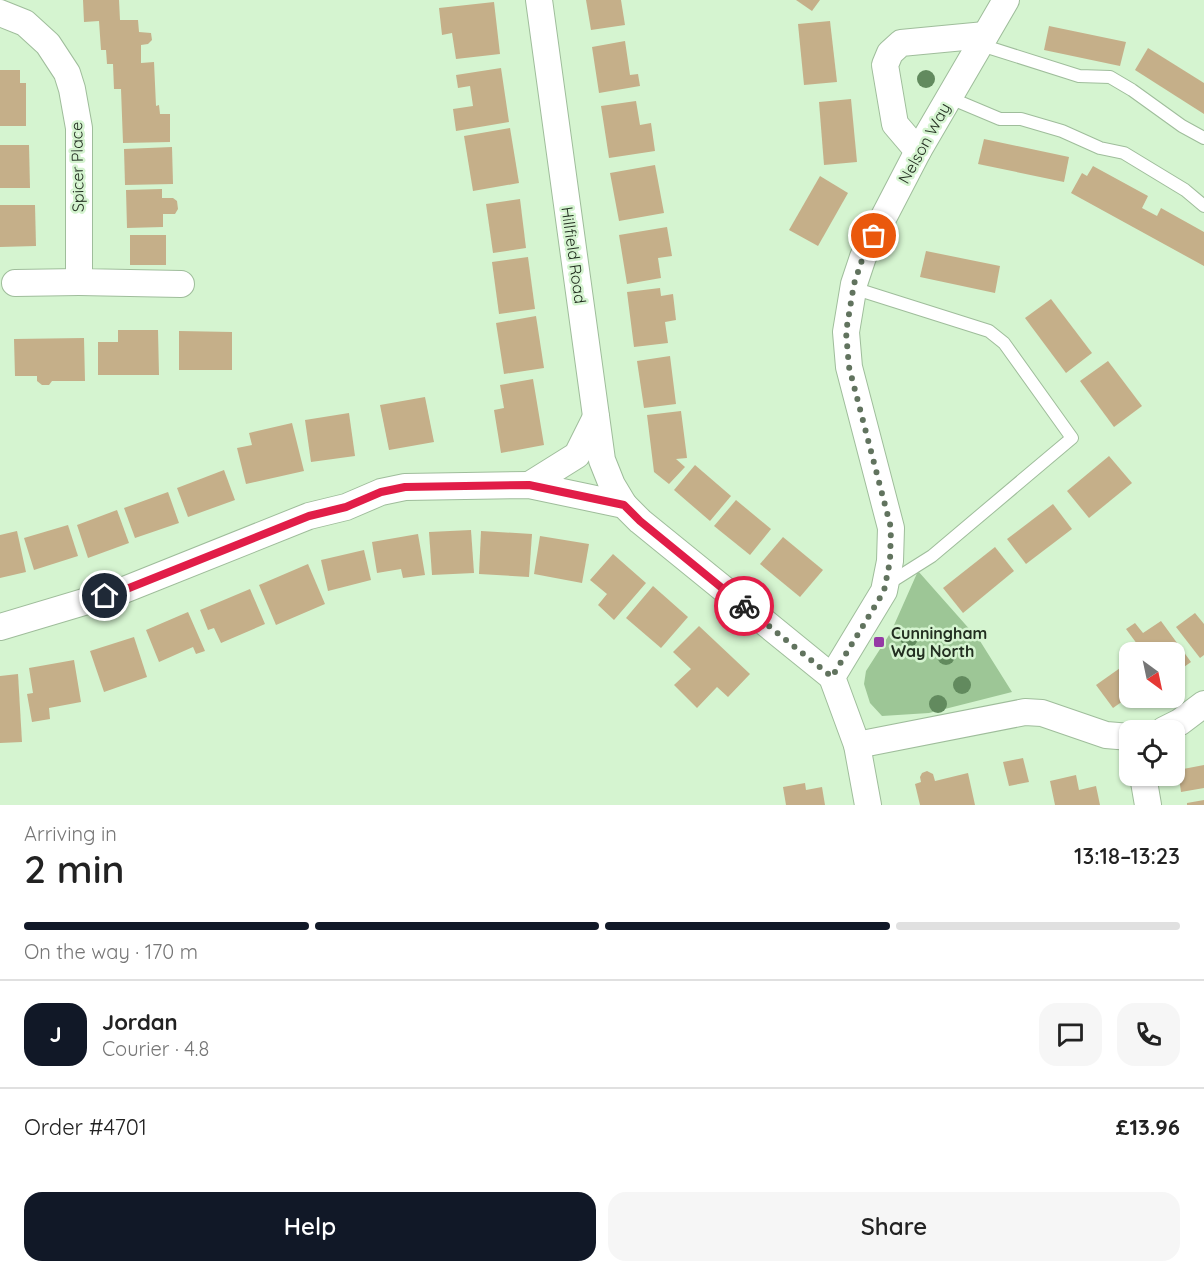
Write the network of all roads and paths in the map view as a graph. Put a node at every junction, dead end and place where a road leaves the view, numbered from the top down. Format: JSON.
{"nodes":[{"id":1,"x":539,"y":0,"type":"edge"},
{"id":2,"x":1006,"y":0,"type":"edge"},
{"id":3,"x":0,"y":13,"type":"edge"},
{"id":4,"x":983,"y":40,"type":"junction"},
{"id":5,"x":950,"y":98,"type":"junction"},
{"id":6,"x":1204,"y":138,"type":"edge"},
{"id":7,"x":918,"y":151,"type":"junction"},
{"id":8,"x":1204,"y":206,"type":"edge"},
{"id":9,"x":79,"y":282,"type":"junction"},
{"id":10,"x":15,"y":283,"type":"dead end"},
{"id":11,"x":182,"y":284,"type":"dead end"},
{"id":12,"x":853,"y":288,"type":"junction"},
{"id":13,"x":596,"y":417,"type":"junction"},
{"id":14,"x":529,"y":485,"type":"junction"},
{"id":15,"x":624,"y":505,"type":"junction"},
{"id":16,"x":885,"y":586,"type":"junction"},
{"id":17,"x":0,"y":627,"type":"edge"},
{"id":18,"x":832,"y":677,"type":"junction"},
{"id":19,"x":1204,"y":704,"type":"edge"},
{"id":20,"x":1183,"y":720,"type":"edge"},
{"id":21,"x":1119,"y":736,"type":"edge"},
{"id":22,"x":857,"y":745,"type":"junction"},
{"id":23,"x":1145,"y":786,"type":"edge"},
{"id":24,"x":868,"y":805,"type":"edge"},
{"id":25,"x":1148,"y":805,"type":"edge"}],
"edges":[{"from":1,"to":13,"type":"street","name":"Hillfield Road"},
{"from":2,"to":4,"type":"street","name":"Nelson Way"},
{"from":3,"to":9,"type":"street","name":"Spicer Place"},
{"from":4,"to":5,"type":"street","name":"Nelson Way"},
{"from":4,"to":6,"type":"lane"},
{"from":4,"to":7,"type":"street"},
{"from":5,"to":7,"type":"street","name":"Nelson Way"},
{"from":5,"to":8,"type":"lane"},
{"from":7,"to":12,"type":"street","name":"Nelson Way"},
{"from":9,"to":10,"type":"street"},
{"from":9,"to":11,"type":"street"},
{"from":12,"to":16,"type":"street","name":"Nelson Way"},
{"from":12,"to":16,"type":"lane"},
{"from":13,"to":14,"type":"street"},
{"from":13,"to":15,"type":"street","name":"Hillfield Road"},
{"from":14,"to":15,"type":"street"},
{"from":14,"to":17,"type":"street"},
{"from":15,"to":18,"type":"street"},
{"from":16,"to":18,"type":"street","name":"Nelson Way"},
{"from":18,"to":22,"type":"street"},
{"from":19,"to":20,"type":"street"},
{"from":21,"to":22,"type":"street"},
{"from":22,"to":24,"type":"street"},
{"from":23,"to":25,"type":"street"}]}
